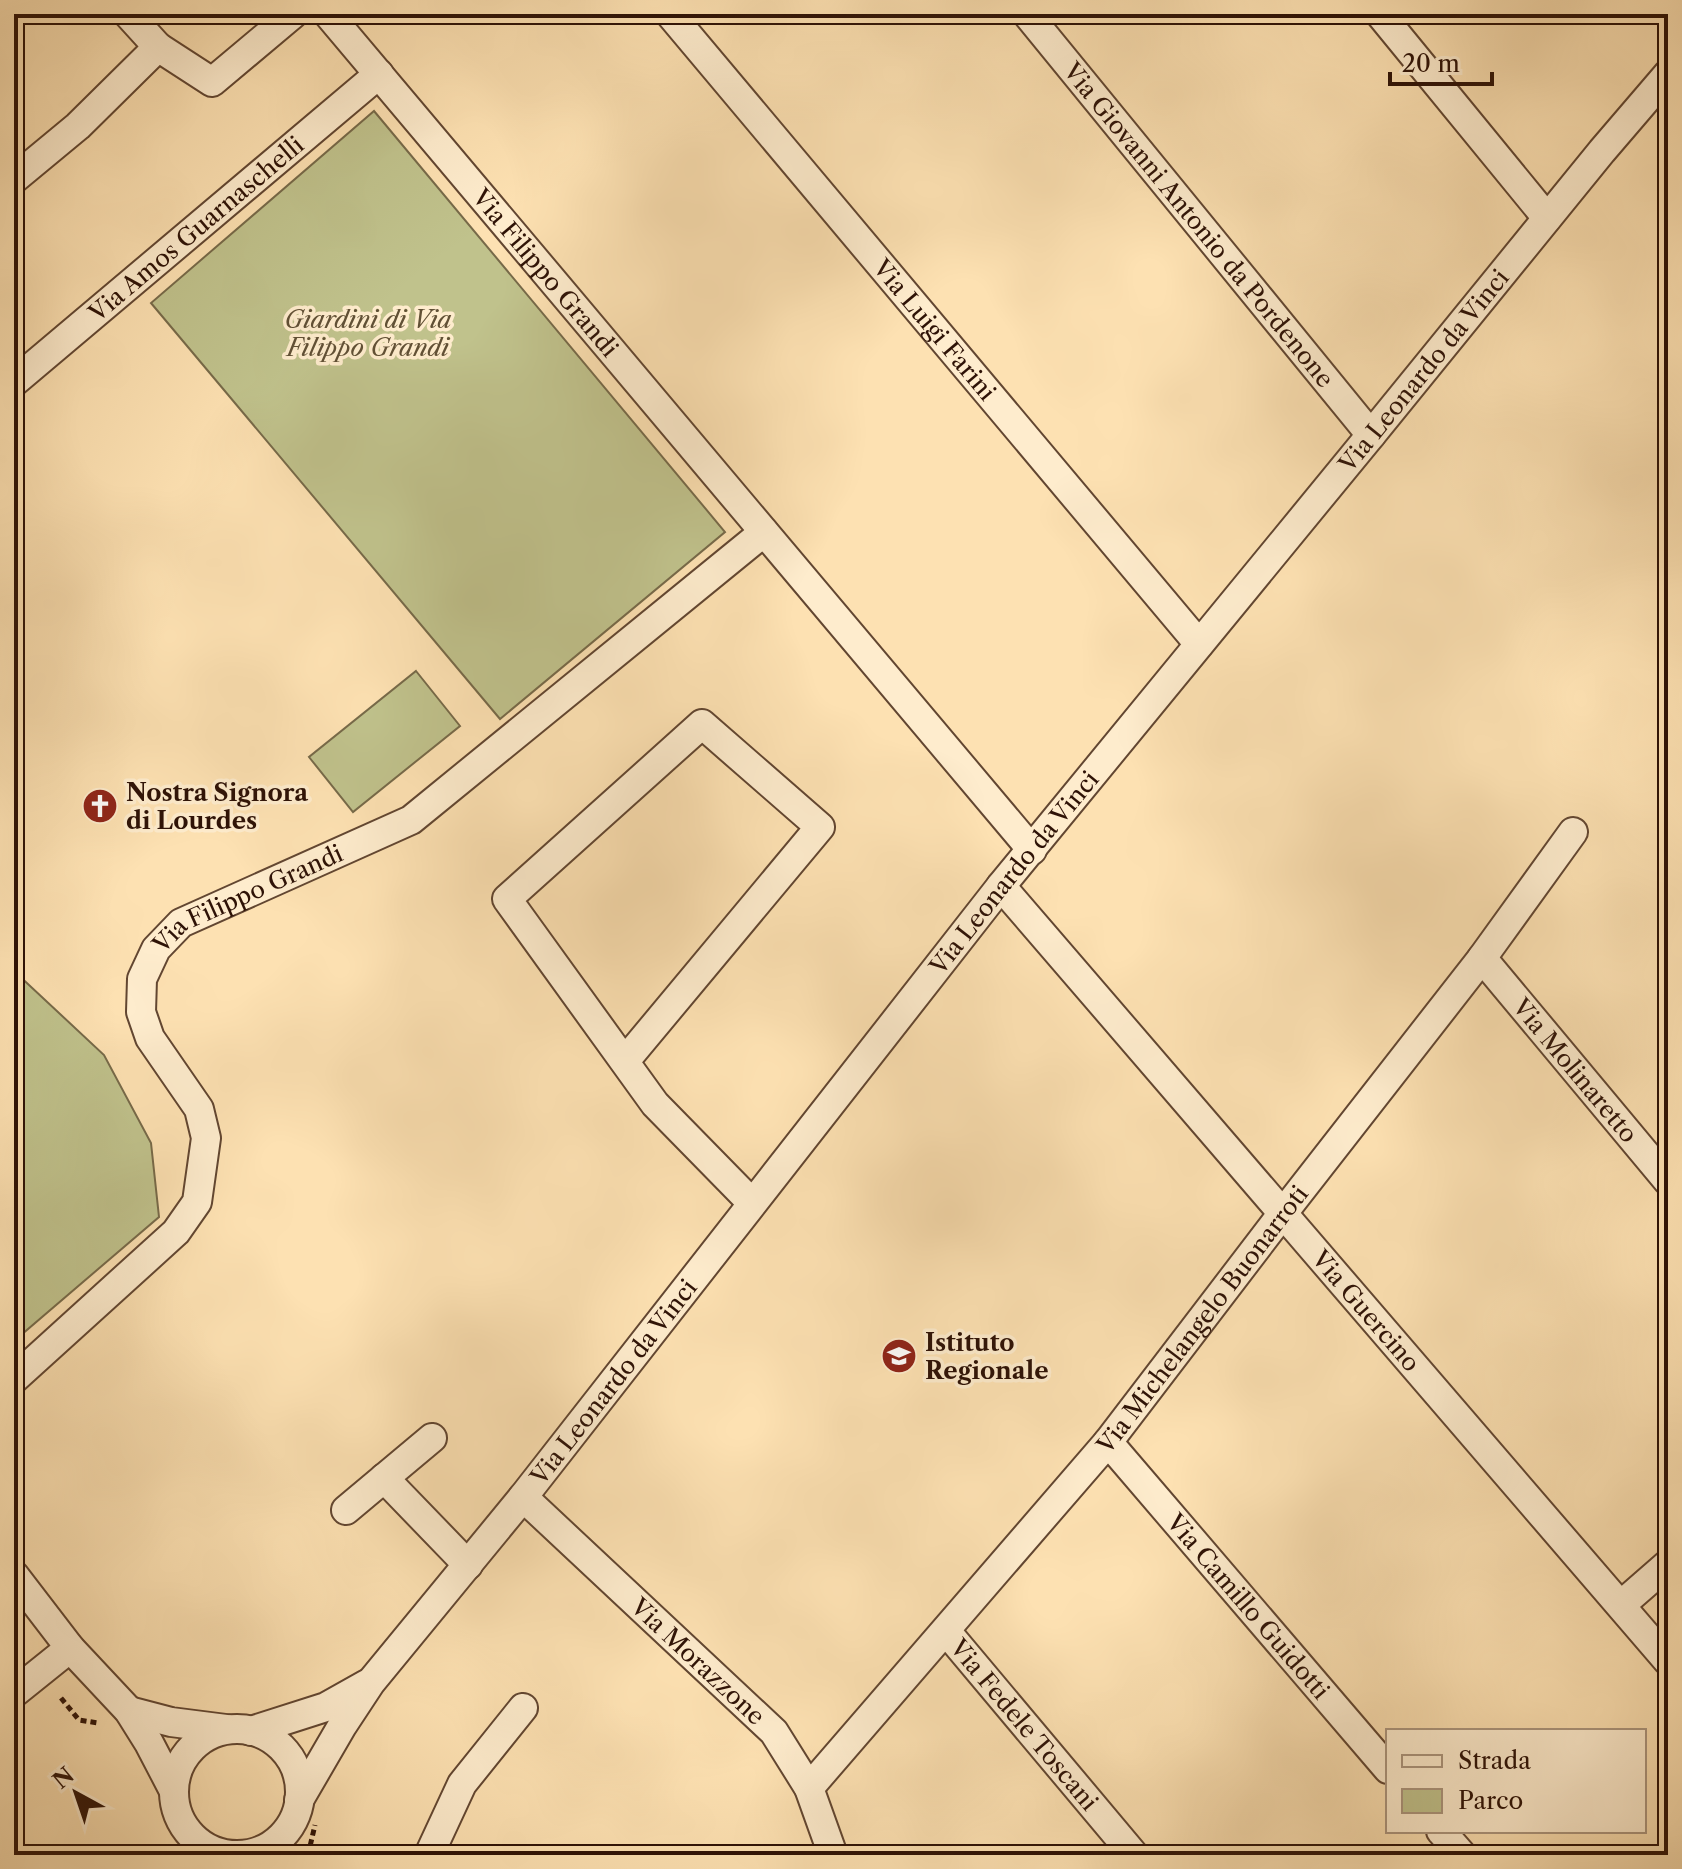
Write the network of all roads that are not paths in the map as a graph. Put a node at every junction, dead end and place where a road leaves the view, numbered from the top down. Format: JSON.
{"nodes":[{"id":1,"x":128,"y":14,"type":"edge"},
{"id":2,"x":293,"y":14,"type":"edge"},
{"id":3,"x":328,"y":14,"type":"edge"},
{"id":4,"x":670,"y":14,"type":"edge"},
{"id":5,"x":1027,"y":14,"type":"edge"},
{"id":6,"x":1380,"y":14,"type":"edge"},
{"id":7,"x":158,"y":47,"type":"junction"},
{"id":8,"x":379,"y":74,"type":"junction"},
{"id":9,"x":1668,"y":74,"type":"edge"},
{"id":10,"x":14,"y":179,"type":"edge"},
{"id":11,"x":1547,"y":218,"type":"junction"},
{"id":12,"x":15,"y":379,"type":"edge"},
{"id":13,"x":1371,"y":435,"type":"junction"},
{"id":14,"x":764,"y":532,"type":"junction"},
{"id":15,"x":1199,"y":644,"type":"junction"},
{"id":16,"x":1573,"y":832,"type":"dead end"},
{"id":17,"x":1032,"y":850,"type":"junction"},
{"id":18,"x":1001,"y":886,"type":"junction"},
{"id":19,"x":1482,"y":958,"type":"junction"},
{"id":20,"x":625,"y":1061,"type":"junction"},
{"id":21,"x":1668,"y":1181,"type":"edge"},
{"id":22,"x":752,"y":1203,"type":"junction"},
{"id":23,"x":1283,"y":1213,"type":"junction"},
{"id":24,"x":14,"y":1379,"type":"edge"},
{"id":25,"x":432,"y":1438,"type":"dead end"},
{"id":26,"x":1108,"y":1442,"type":"junction"},
{"id":27,"x":384,"y":1478,"type":"junction"},
{"id":28,"x":523,"y":1497,"type":"junction"},
{"id":29,"x":346,"y":1510,"type":"dead end"},
{"id":30,"x":1668,"y":1564,"type":"edge"},
{"id":31,"x":468,"y":1565,"type":"junction"},
{"id":32,"x":14,"y":1575,"type":"edge"},
{"id":33,"x":1621,"y":1605,"type":"junction"},
{"id":34,"x":946,"y":1631,"type":"junction"},
{"id":35,"x":70,"y":1648,"type":"junction"},
{"id":36,"x":1668,"y":1661,"type":"edge"},
{"id":37,"x":371,"y":1682,"type":"junction"},
{"id":38,"x":14,"y":1693,"type":"edge"},
{"id":39,"x":523,"y":1708,"type":"dead end"},
{"id":40,"x":117,"y":1718,"type":"junction"},
{"id":41,"x":240,"y":1730,"type":"junction"},
{"id":42,"x":1386,"y":1767,"type":"edge"},
{"id":43,"x":809,"y":1788,"type":"junction"},
{"id":44,"x":174,"y":1791,"type":"junction"},
{"id":45,"x":299,"y":1800,"type":"junction"},
{"id":46,"x":1443,"y":1833,"type":"edge"},
{"id":47,"x":282,"y":1844,"type":"edge"},
{"id":48,"x":203,"y":1848,"type":"edge"},
{"id":49,"x":429,"y":1855,"type":"edge"},
{"id":50,"x":833,"y":1855,"type":"edge"},
{"id":51,"x":1134,"y":1855,"type":"edge"},
{"id":52,"x":1462,"y":1855,"type":"edge"}],
"edges":[{"from":1,"to":7,"type":"street"},
{"from":2,"to":7,"type":"street"},
{"from":3,"to":8,"type":"street","name":"Via Filippo Grandi"},
{"from":4,"to":15,"type":"street","name":"Via Luigi Farini"},
{"from":5,"to":13,"type":"street","name":"Via Giovanni Antonio da Pordenone"},
{"from":6,"to":11,"type":"street"},
{"from":7,"to":10,"type":"street"},
{"from":8,"to":12,"type":"street","name":"Via Amos Guarnaschelli"},
{"from":8,"to":14,"type":"street","name":"Via Filippo Grandi"},
{"from":9,"to":11,"type":"street","name":"Via Leonardo da Vinci"},
{"from":11,"to":13,"type":"street","name":"Via Leonardo da Vinci"},
{"from":13,"to":15,"type":"street","name":"Via Leonardo da Vinci"},
{"from":14,"to":17,"type":"street","name":"Via Filippo Grandi"},
{"from":14,"to":24,"type":"street","name":"Via Filippo Grandi"},
{"from":15,"to":17,"type":"street","name":"Via Leonardo da Vinci"},
{"from":16,"to":19,"type":"street","name":"Via Michelangelo Buonarroti"},
{"from":17,"to":18,"type":"street","name":"Via Leonardo da Vinci"},
{"from":18,"to":22,"type":"street","name":"Via Leonardo da Vinci"},
{"from":18,"to":23,"type":"street","name":"Via Guercino"},
{"from":19,"to":21,"type":"street","name":"Via Molinaretto"},
{"from":19,"to":23,"type":"street","name":"Via Michelangelo Buonarroti"},
{"from":20,"to":20,"type":"street"},
{"from":20,"to":22,"type":"street"},
{"from":22,"to":28,"type":"street","name":"Via Leonardo da Vinci"},
{"from":23,"to":26,"type":"street","name":"Via Michelangelo Buonarroti"},
{"from":23,"to":33,"type":"street","name":"Via Guercino"},
{"from":25,"to":27,"type":"street"},
{"from":26,"to":34,"type":"street","name":"Via Michelangelo Buonarroti"},
{"from":26,"to":42,"type":"street","name":"Via Camillo Guidotti"},
{"from":27,"to":29,"type":"street"},
{"from":27,"to":31,"type":"street"},
{"from":28,"to":31,"type":"street","name":"Via Leonardo da Vinci"},
{"from":28,"to":43,"type":"street","name":"Via Morazzone"},
{"from":30,"to":33,"type":"street"},
{"from":31,"to":37,"type":"street","name":"Via Leonardo da Vinci"},
{"from":32,"to":35,"type":"street"},
{"from":33,"to":36,"type":"street","name":"Via Guercino"},
{"from":34,"to":43,"type":"street","name":"Via Michelangelo Buonarroti"},
{"from":34,"to":51,"type":"street","name":"Via Fedele Toscani"},
{"from":35,"to":38,"type":"street"},
{"from":35,"to":40,"type":"street"},
{"from":37,"to":41,"type":"street","name":"Via Leonardo da Vinci"},
{"from":37,"to":45,"type":"street","name":"Via Leonardo da Vinci"},
{"from":39,"to":49,"type":"street"},
{"from":40,"to":41,"type":"street"},
{"from":40,"to":44,"type":"street"},
{"from":41,"to":44,"type":"street"},
{"from":41,"to":45,"type":"street"},
{"from":43,"to":50,"type":"street","name":"Via Morazzone"},
{"from":44,"to":48,"type":"street"},
{"from":45,"to":47,"type":"street"},
{"from":46,"to":52,"type":"street"},
{"from":47,"to":48,"type":"street"}]}
